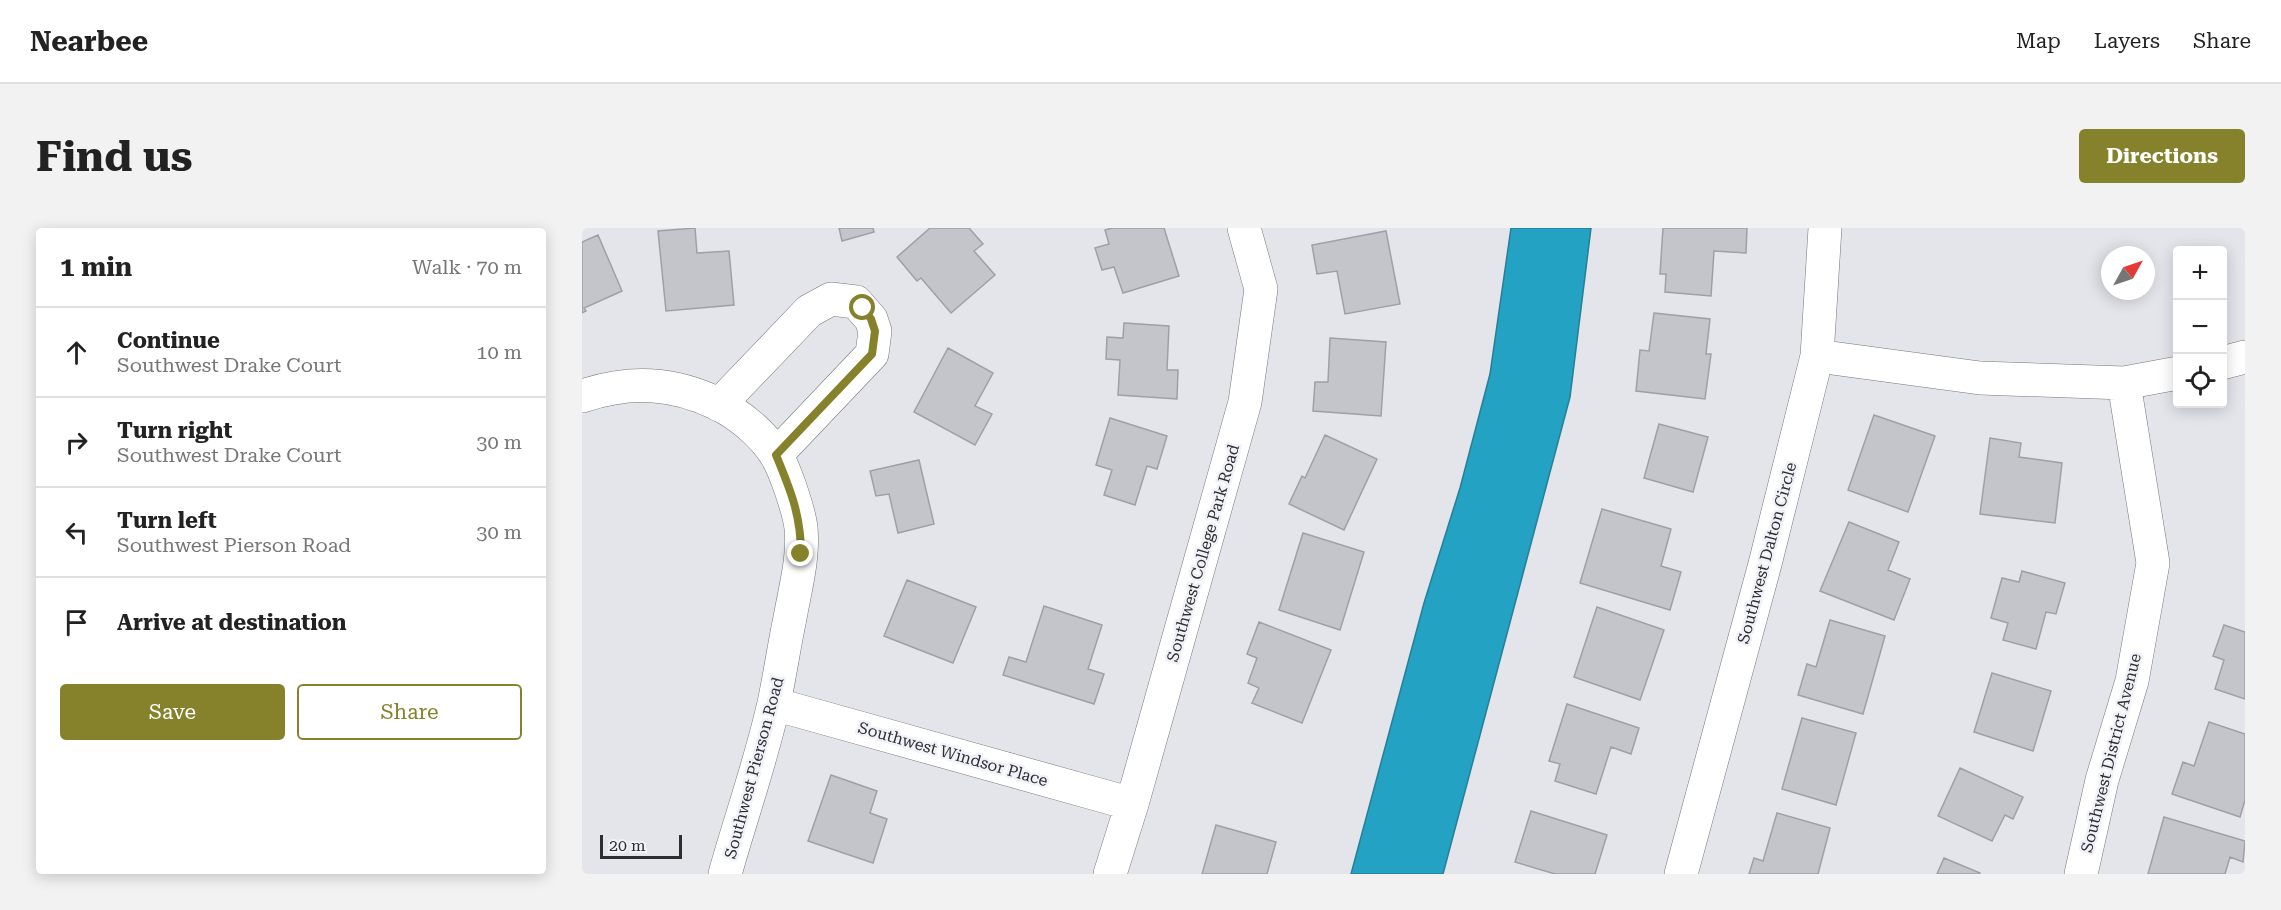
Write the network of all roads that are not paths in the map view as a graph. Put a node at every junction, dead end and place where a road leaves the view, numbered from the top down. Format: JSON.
{"nodes":[{"id":1,"x":1244,"y":228,"type":"edge"},
{"id":2,"x":1825,"y":228,"type":"edge"},
{"id":3,"x":1817,"y":356,"type":"junction"},
{"id":4,"x":2245,"y":357,"type":"edge"},
{"id":5,"x":2227,"y":362,"type":"edge"},
{"id":6,"x":2173,"y":373,"type":"edge"},
{"id":7,"x":2124,"y":383,"type":"junction"},
{"id":8,"x":582,"y":396,"type":"edge"},
{"id":9,"x":719,"y":405,"type":"junction"},
{"id":10,"x":776,"y":455,"type":"junction"},
{"id":11,"x":774,"y":704,"type":"junction"},
{"id":12,"x":1132,"y":804,"type":"junction"},
{"id":13,"x":725,"y":874,"type":"edge"},
{"id":14,"x":1110,"y":874,"type":"edge"},
{"id":15,"x":1681,"y":874,"type":"edge"},
{"id":16,"x":2081,"y":874,"type":"edge"}],
"edges":[{"from":1,"to":12,"type":"street","name":"Southwest College Park Road"},
{"from":2,"to":3,"type":"street","name":"Southwest Dalton Circle"},
{"from":3,"to":7,"type":"street"},
{"from":3,"to":15,"type":"street","name":"Southwest Dalton Circle"},
{"from":4,"to":5,"type":"street"},
{"from":6,"to":7,"type":"street"},
{"from":7,"to":16,"type":"street","name":"Southwest District Avenue"},
{"from":8,"to":9,"type":"street","name":"Southwest Pierson Road"},
{"from":9,"to":10,"type":"street","name":"Southwest Pierson Road"},
{"from":9,"to":10,"type":"street"},
{"from":10,"to":11,"type":"street","name":"Southwest Pierson Road"},
{"from":11,"to":12,"type":"street","name":"Southwest Windsor Place"},
{"from":11,"to":13,"type":"street","name":"Southwest Pierson Road"},
{"from":12,"to":14,"type":"street","name":"Southwest College Park Road"}]}
